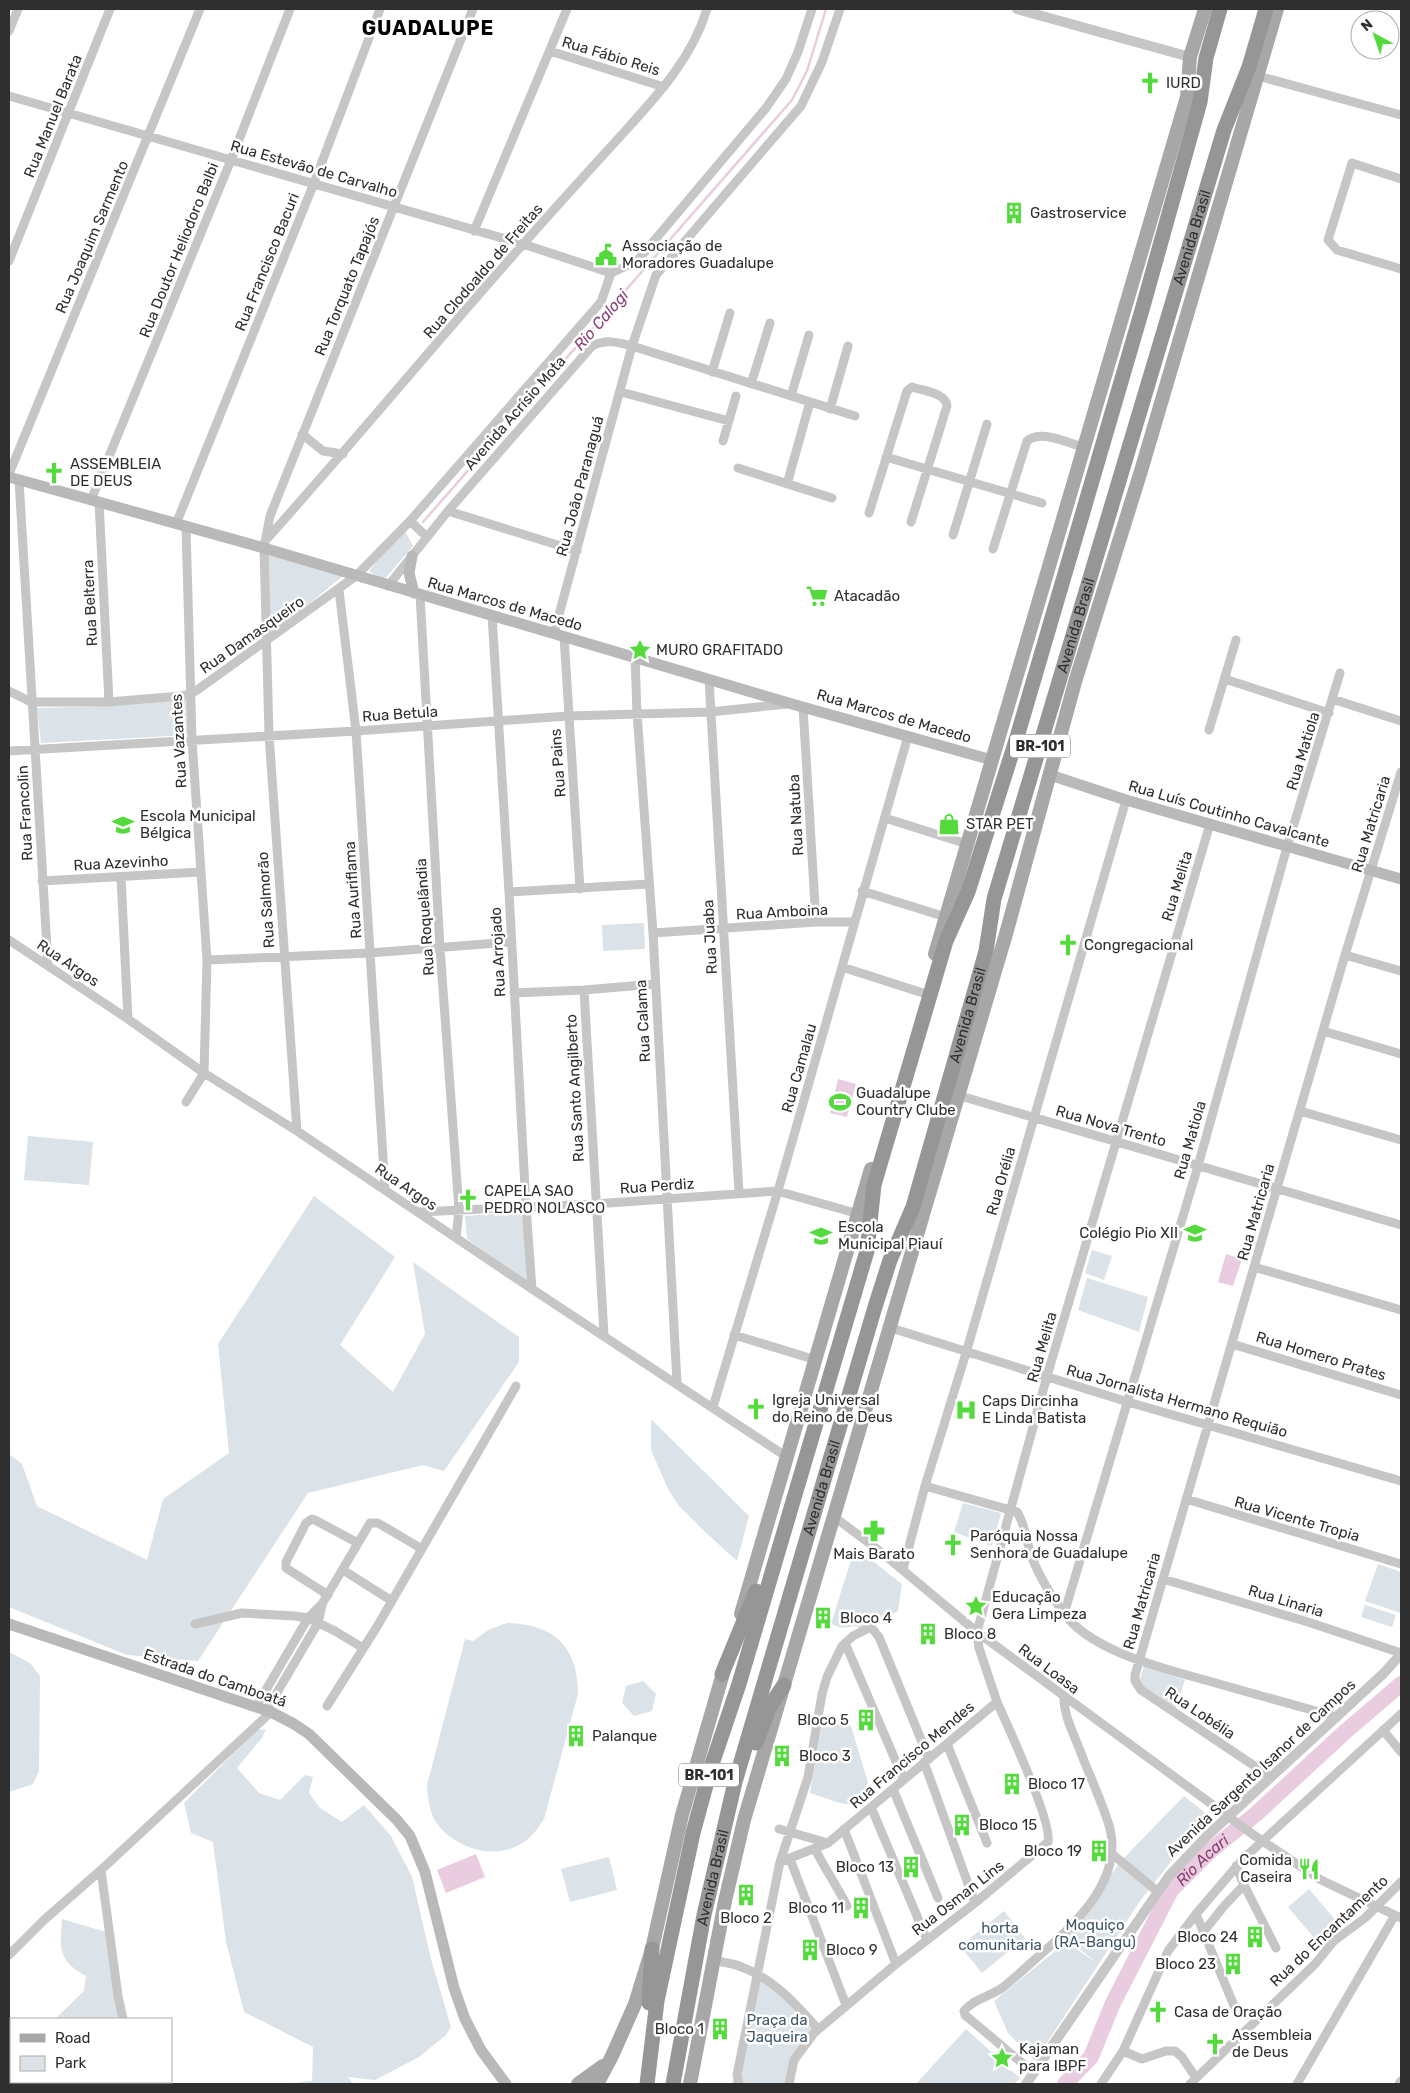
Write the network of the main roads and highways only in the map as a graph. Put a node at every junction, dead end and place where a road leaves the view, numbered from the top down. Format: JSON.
{"nodes":[{"id":1,"x":1205,"y":9,"type":"edge"},
{"id":2,"x":1220,"y":9,"type":"edge"},
{"id":3,"x":1266,"y":9,"type":"edge"},
{"id":4,"x":1277,"y":9,"type":"edge"},
{"id":5,"x":12,"y":477,"type":"edge"},
{"id":6,"x":412,"y":556,"type":"road end"},
{"id":7,"x":417,"y":594,"type":"junction"},
{"id":8,"x":992,"y":760,"type":"junction"},
{"id":9,"x":1050,"y":775,"type":"junction"},
{"id":10,"x":1401,"y":879,"type":"edge"},
{"id":11,"x":787,"y":1516,"type":"junction"},
{"id":12,"x":9,"y":1624,"type":"edge"},
{"id":13,"x":722,"y":1674,"type":"junction"},
{"id":14,"x":784,"y":1684,"type":"junction"},
{"id":15,"x":718,"y":1856,"type":"junction"},
{"id":16,"x":652,"y":1950,"type":"junction"},
{"id":17,"x":686,"y":2004,"type":"junction"},
{"id":18,"x":612,"y":2056,"type":"junction"},
{"id":19,"x":504,"y":2080,"type":"edge"},
{"id":20,"x":516,"y":2084,"type":"edge"},
{"id":21,"x":578,"y":2084,"type":"edge"},
{"id":22,"x":597,"y":2084,"type":"edge"},
{"id":23,"x":646,"y":2084,"type":"edge"},
{"id":24,"x":672,"y":2084,"type":"edge"},
{"id":25,"x":681,"y":2084,"type":"edge"},
{"id":26,"x":690,"y":2084,"type":"edge"}],
"edges":[{"from":1,"to":8,"type":"main road"},
{"from":2,"to":11,"type":"highway","name":"Avenida Brasil","number":"BR-101"},
{"from":3,"to":15,"type":"highway","name":"Avenida Brasil","number":"BR-101"},
{"from":4,"to":9,"type":"main road","name":"Avenida Brasil"},
{"from":5,"to":7,"type":"main road","name":"Rua Marcos de Macedo"},
{"from":6,"to":7,"type":"main road"},
{"from":7,"to":8,"type":"main road","name":"Rua Marcos de Macedo"},
{"from":8,"to":13,"type":"main road"},
{"from":9,"to":10,"type":"main road","name":"Rua Luís Coutinho Cavalcante"},
{"from":9,"to":14,"type":"main road","name":"Avenida Brasil"},
{"from":11,"to":13,"type":"highway"},
{"from":11,"to":23,"type":"highway","name":"Avenida Brasil","number":"BR-101"},
{"from":12,"to":19,"type":"main road","name":"Estrada do Camboatá"},
{"from":13,"to":16,"type":"main road"},
{"from":14,"to":15,"type":"highway"},
{"from":14,"to":26,"type":"main road","name":"Avenida Brasil"},
{"from":15,"to":17,"type":"highway","name":"Avenida Brasil","number":"BR-101"},
{"from":16,"to":18,"type":"main road"},
{"from":16,"to":23,"type":"highway"},
{"from":17,"to":24,"type":"highway","name":"Avenida Brasil","number":"BR-101"},
{"from":17,"to":25,"type":"highway"},
{"from":18,"to":21,"type":"main road"},
{"from":18,"to":22,"type":"main road"},
{"from":19,"to":20,"type":"main road","name":"Estrada do Camboatá"}]}
